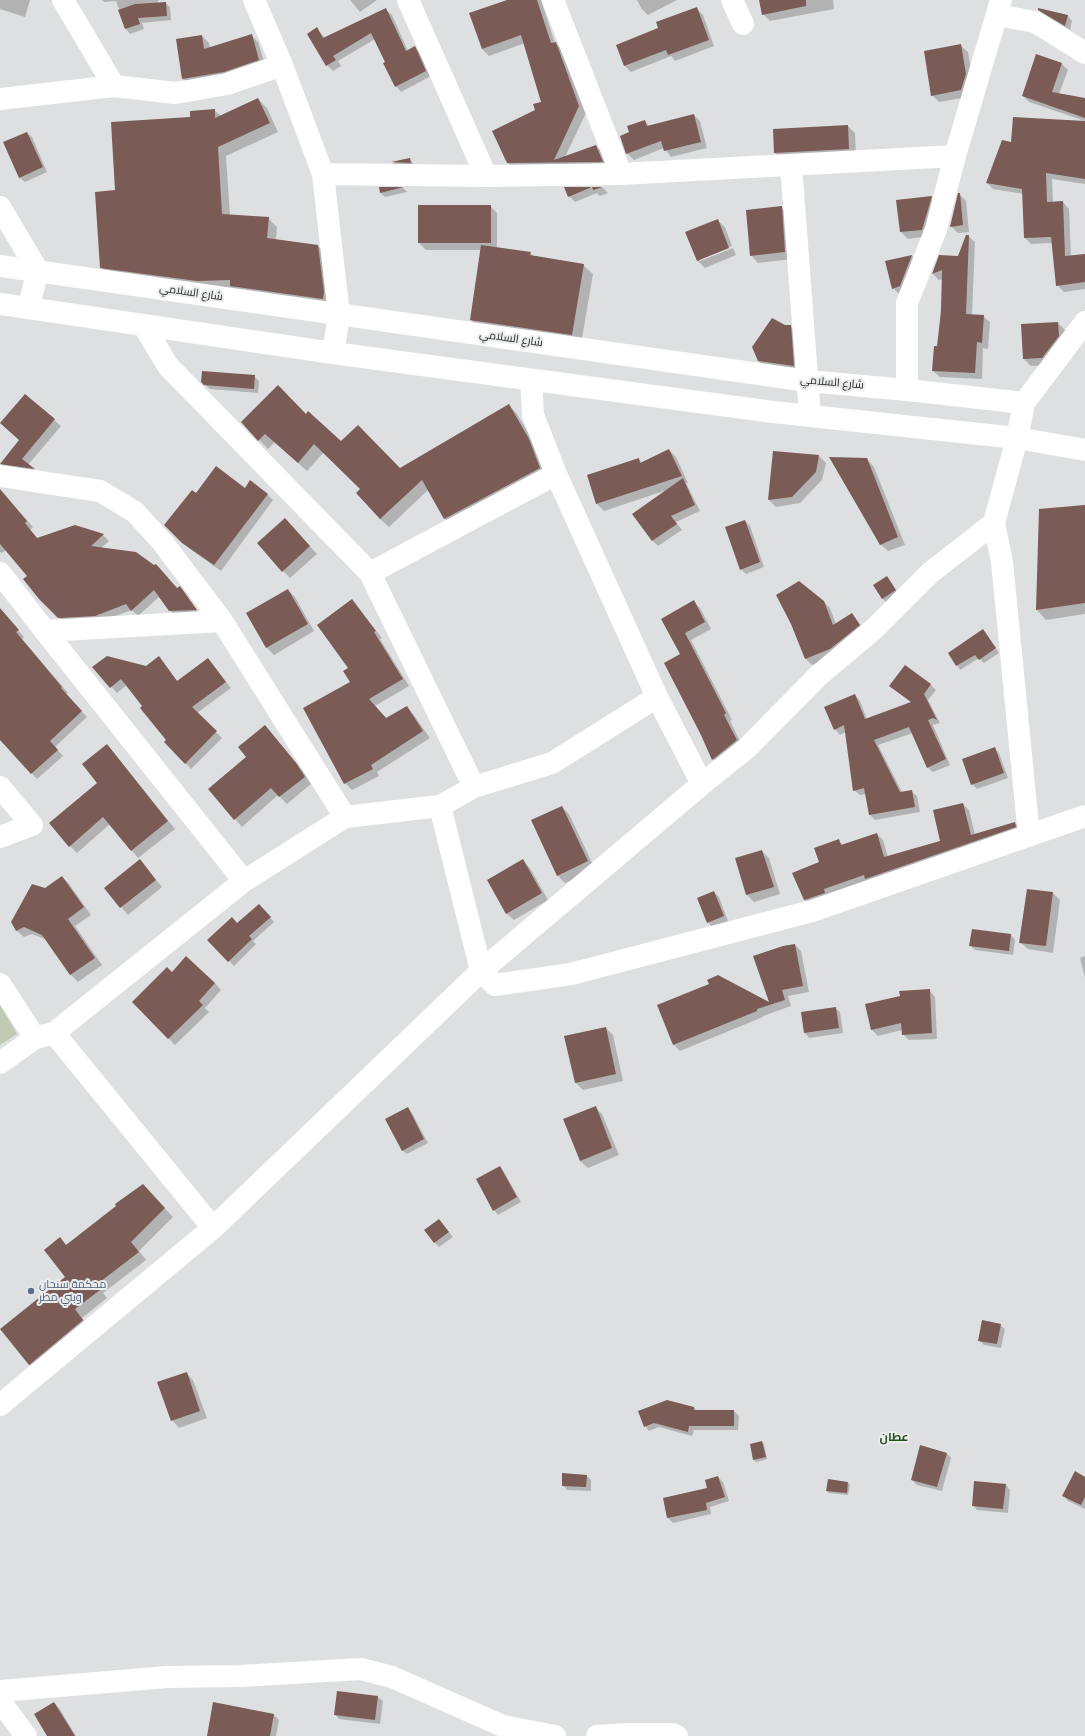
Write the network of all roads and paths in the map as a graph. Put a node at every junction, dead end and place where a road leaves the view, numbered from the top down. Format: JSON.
{"nodes":[{"id":1,"x":63,"y":0,"type":"edge"},
{"id":2,"x":254,"y":0,"type":"edge"},
{"id":3,"x":408,"y":0,"type":"edge"},
{"id":4,"x":553,"y":0,"type":"edge"},
{"id":5,"x":732,"y":0,"type":"edge"},
{"id":6,"x":999,"y":8,"type":"edge"},
{"id":7,"x":743,"y":24,"type":"dead end"},
{"id":8,"x":1085,"y":53,"type":"edge"},
{"id":9,"x":282,"y":65,"type":"junction"},
{"id":10,"x":114,"y":86,"type":"junction"},
{"id":11,"x":0,"y":99,"type":"edge"},
{"id":12,"x":955,"y":156,"type":"junction"},
{"id":13,"x":791,"y":165,"type":"junction"},
{"id":14,"x":323,"y":174,"type":"junction"},
{"id":15,"x":621,"y":174,"type":"junction"},
{"id":16,"x":486,"y":176,"type":"junction"},
{"id":17,"x":0,"y":207,"type":"edge"},
{"id":18,"x":0,"y":266,"type":"edge"},
{"id":19,"x":38,"y":271,"type":"junction"},
{"id":20,"x":0,"y":304,"type":"edge"},
{"id":21,"x":28,"y":308,"type":"junction"},
{"id":22,"x":339,"y":315,"type":"junction"},
{"id":23,"x":1085,"y":322,"type":"edge"},
{"id":24,"x":144,"y":326,"type":"junction"},
{"id":25,"x":333,"y":353,"type":"junction"},
{"id":26,"x":531,"y":380,"type":"junction"},
{"id":27,"x":808,"y":381,"type":"junction"},
{"id":28,"x":907,"y":390,"type":"junction"},
{"id":29,"x":1024,"y":403,"type":"junction"},
{"id":30,"x":810,"y":416,"type":"junction"},
{"id":31,"x":1017,"y":438,"type":"junction"},
{"id":32,"x":1085,"y":450,"type":"edge"},
{"id":33,"x":556,"y":474,"type":"junction"},
{"id":34,"x":0,"y":476,"type":"edge"},
{"id":35,"x":994,"y":523,"type":"junction"},
{"id":36,"x":0,"y":573,"type":"edge"},
{"id":37,"x":370,"y":573,"type":"junction"},
{"id":38,"x":222,"y":621,"type":"junction"},
{"id":39,"x":44,"y":631,"type":"junction"},
{"id":40,"x":658,"y":697,"type":"junction"},
{"id":41,"x":702,"y":784,"type":"junction"},
{"id":42,"x":0,"y":787,"type":"edge"},
{"id":43,"x":474,"y":787,"type":"junction"},
{"id":44,"x":440,"y":806,"type":"junction"},
{"id":45,"x":1085,"y":816,"type":"edge"},
{"id":46,"x":345,"y":817,"type":"junction"},
{"id":47,"x":1029,"y":836,"type":"junction"},
{"id":48,"x":0,"y":837,"type":"edge"},
{"id":49,"x":244,"y":881,"type":"junction"},
{"id":50,"x":481,"y":970,"type":"junction"},
{"id":51,"x":0,"y":984,"type":"edge"},
{"id":52,"x":45,"y":1036,"type":"junction"},
{"id":53,"x":0,"y":1063,"type":"edge"},
{"id":54,"x":213,"y":1228,"type":"junction"},
{"id":55,"x":0,"y":1405,"type":"edge"},
{"id":56,"x":0,"y":1691,"type":"edge"},
{"id":57,"x":0,"y":1701,"type":"edge"},
{"id":58,"x":26,"y":1736,"type":"edge"},
{"id":59,"x":555,"y":1736,"type":"edge"},
{"id":60,"x":598,"y":1736,"type":"edge"},
{"id":61,"x":677,"y":1736,"type":"edge"}],
"edges":[{"from":1,"to":10,"type":"street"},
{"from":2,"to":9,"type":"street"},
{"from":3,"to":16,"type":"street"},
{"from":4,"to":15,"type":"street"},
{"from":5,"to":7,"type":"street"},
{"from":6,"to":8,"type":"street"},
{"from":6,"to":12,"type":"street"},
{"from":9,"to":10,"type":"street"},
{"from":9,"to":14,"type":"street"},
{"from":10,"to":11,"type":"street"},
{"from":12,"to":13,"type":"street"},
{"from":12,"to":28,"type":"street"},
{"from":13,"to":15,"type":"street"},
{"from":13,"to":27,"type":"street"},
{"from":14,"to":16,"type":"street"},
{"from":14,"to":22,"type":"street"},
{"from":15,"to":16,"type":"street"},
{"from":17,"to":19,"type":"street"},
{"from":18,"to":19,"type":"street","name":"شارع السلامي"},
{"from":19,"to":21,"type":"street"},
{"from":19,"to":22,"type":"street","name":"شارع السلامي"},
{"from":20,"to":21,"type":"street"},
{"from":21,"to":24,"type":"street"},
{"from":22,"to":25,"type":"street"},
{"from":22,"to":27,"type":"street","name":"شارع السلامي"},
{"from":23,"to":29,"type":"street"},
{"from":24,"to":25,"type":"street"},
{"from":24,"to":37,"type":"street"},
{"from":25,"to":26,"type":"street"},
{"from":26,"to":30,"type":"street"},
{"from":26,"to":33,"type":"street"},
{"from":27,"to":28,"type":"street","name":"شارع السلامي"},
{"from":27,"to":30,"type":"street"},
{"from":28,"to":29,"type":"street","name":"شارع السلامي"},
{"from":29,"to":31,"type":"street"},
{"from":30,"to":31,"type":"street"},
{"from":31,"to":32,"type":"street"},
{"from":31,"to":35,"type":"street"},
{"from":33,"to":37,"type":"street"},
{"from":33,"to":40,"type":"street"},
{"from":34,"to":38,"type":"street"},
{"from":35,"to":41,"type":"street"},
{"from":35,"to":47,"type":"street"},
{"from":36,"to":39,"type":"street"},
{"from":37,"to":43,"type":"street"},
{"from":38,"to":39,"type":"street"},
{"from":38,"to":46,"type":"street"},
{"from":39,"to":49,"type":"street"},
{"from":40,"to":41,"type":"street"},
{"from":40,"to":43,"type":"street"},
{"from":41,"to":50,"type":"street"},
{"from":42,"to":48,"type":"street"},
{"from":43,"to":44,"type":"street"},
{"from":44,"to":46,"type":"street"},
{"from":44,"to":50,"type":"street"},
{"from":45,"to":47,"type":"street"},
{"from":46,"to":49,"type":"street"},
{"from":47,"to":50,"type":"street"},
{"from":49,"to":52,"type":"street"},
{"from":50,"to":54,"type":"street"},
{"from":51,"to":52,"type":"street"},
{"from":52,"to":53,"type":"street"},
{"from":52,"to":54,"type":"street"},
{"from":54,"to":55,"type":"street"},
{"from":56,"to":59,"type":"street"},
{"from":57,"to":58,"type":"street"},
{"from":60,"to":61,"type":"street"}]}
